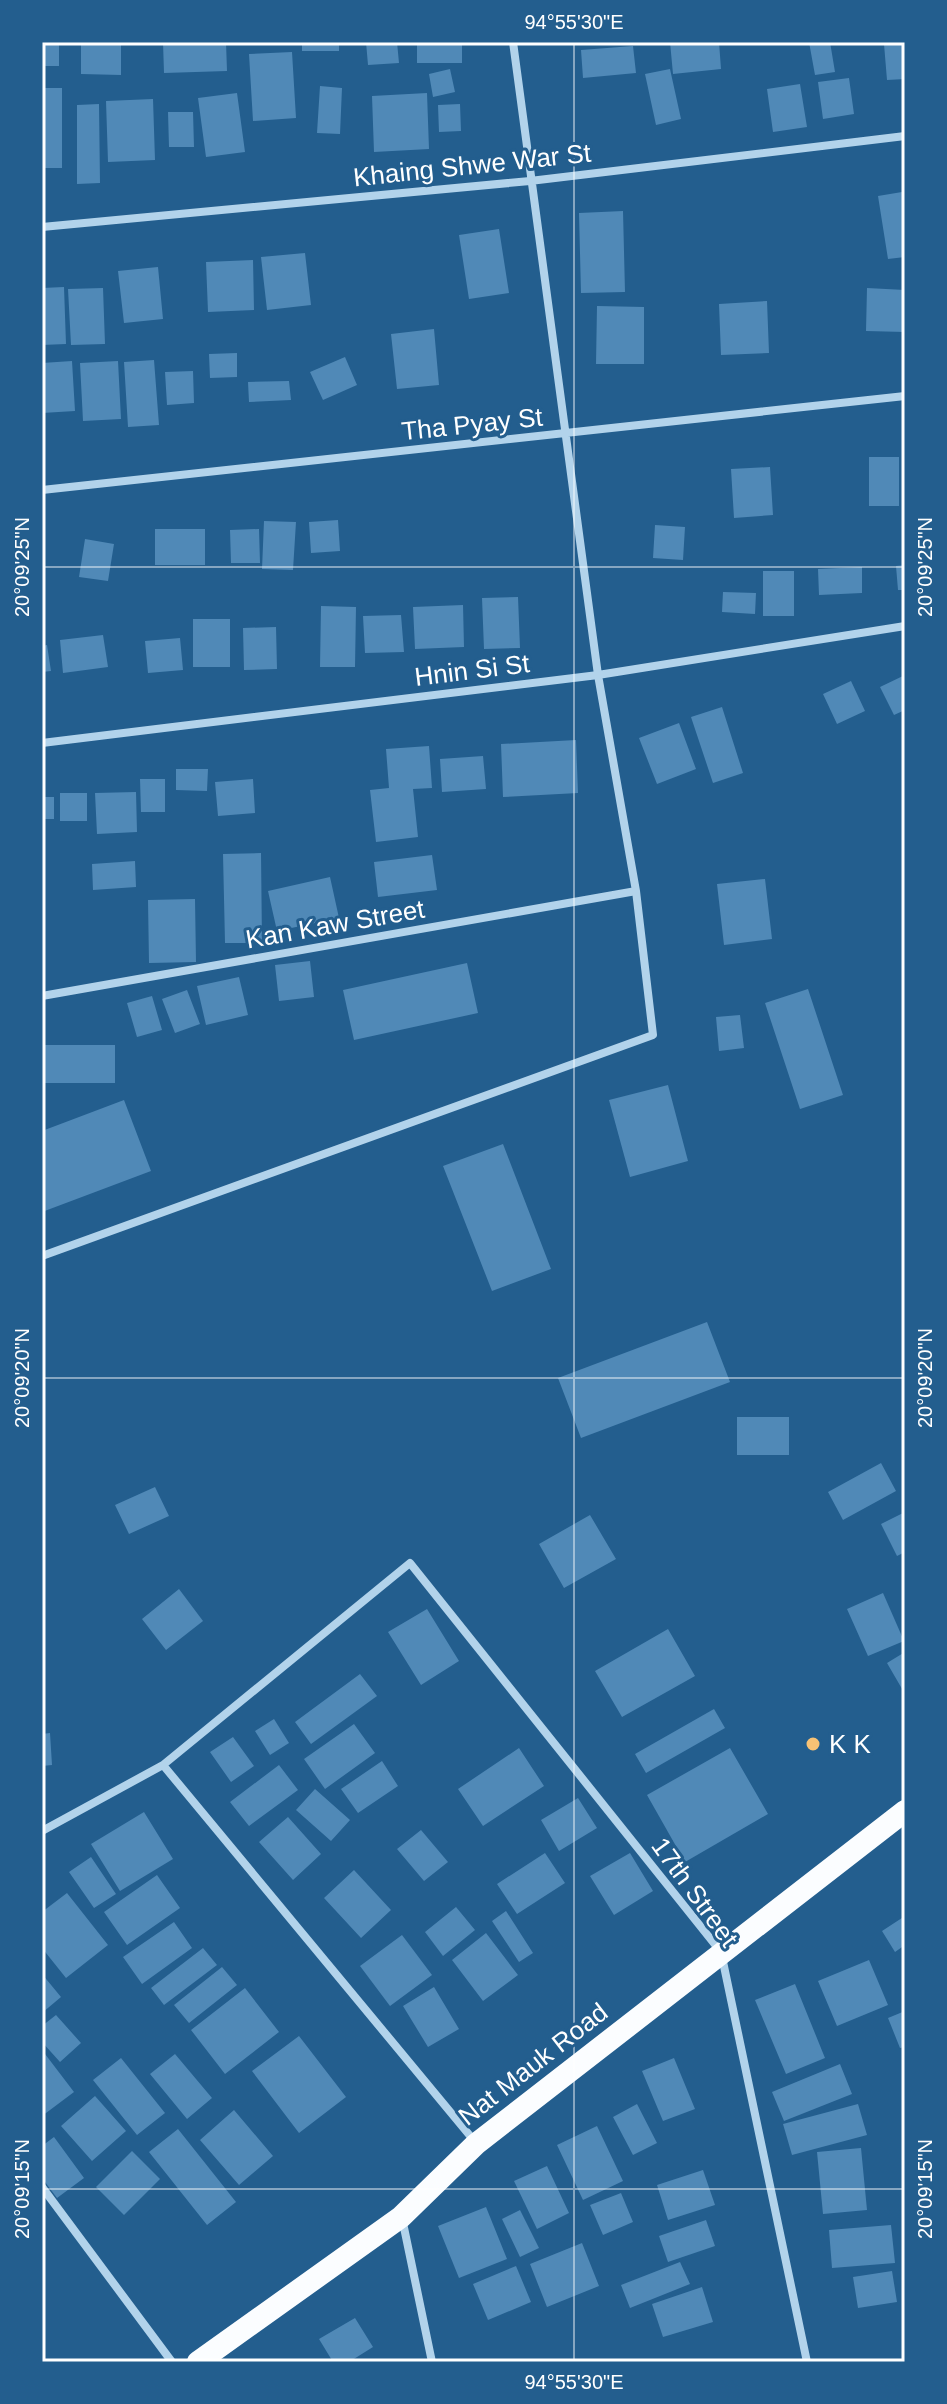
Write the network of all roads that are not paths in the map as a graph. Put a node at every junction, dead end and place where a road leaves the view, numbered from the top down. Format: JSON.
{"nodes":[{"id":1,"x":513,"y":42,"type":"edge"},
{"id":2,"x":905,"y":136,"type":"edge"},
{"id":3,"x":530,"y":181,"type":"junction"},
{"id":4,"x":42,"y":227,"type":"edge"},
{"id":5,"x":905,"y":396,"type":"edge"},
{"id":6,"x":566,"y":434,"type":"junction"},
{"id":7,"x":42,"y":490,"type":"edge"},
{"id":8,"x":905,"y":626,"type":"edge"},
{"id":9,"x":598,"y":675,"type":"junction"},
{"id":10,"x":42,"y":743,"type":"edge"},
{"id":11,"x":636,"y":891,"type":"junction"},
{"id":12,"x":42,"y":996,"type":"edge"},
{"id":13,"x":42,"y":1256,"type":"edge"},
{"id":14,"x":163,"y":1765,"type":"junction"},
{"id":15,"x":905,"y":1811,"type":"edge"},
{"id":16,"x":42,"y":1831,"type":"edge"},
{"id":17,"x":721,"y":1952,"type":"junction"},
{"id":18,"x":476,"y":2144,"type":"junction"},
{"id":19,"x":42,"y":2187,"type":"edge"},
{"id":20,"x":401,"y":2217,"type":"junction"},
{"id":21,"x":172,"y":2362,"type":"edge"},
{"id":22,"x":198,"y":2362,"type":"edge"},
{"id":23,"x":432,"y":2362,"type":"edge"},
{"id":24,"x":807,"y":2362,"type":"edge"}],
"edges":[{"from":1,"to":3,"type":"street"},
{"from":2,"to":3,"type":"street","name":"Khaing Shwe War St"},
{"from":3,"to":4,"type":"street","name":"Khaing Shwe War St"},
{"from":3,"to":6,"type":"street"},
{"from":5,"to":6,"type":"street","name":"Tha Pyay St"},
{"from":6,"to":7,"type":"street","name":"Tha Pyay St"},
{"from":6,"to":9,"type":"street"},
{"from":8,"to":9,"type":"street","name":"Hnin Si St"},
{"from":9,"to":10,"type":"street","name":"Hnin Si St"},
{"from":9,"to":11,"type":"street"},
{"from":11,"to":12,"type":"street","name":"Kan Kaw Street"},
{"from":11,"to":13,"type":"street"},
{"from":14,"to":16,"type":"street"},
{"from":14,"to":17,"type":"street","name":"17th Street"},
{"from":14,"to":18,"type":"street"},
{"from":15,"to":17,"type":"highway","name":"Nat Mauk Road"},
{"from":17,"to":18,"type":"highway","name":"Nat Mauk Road"},
{"from":17,"to":24,"type":"street","name":"17th Street"},
{"from":18,"to":20,"type":"highway","name":"Nat Mauk Road"},
{"from":19,"to":21,"type":"street"},
{"from":20,"to":22,"type":"highway","name":"Nat Mauk Road"},
{"from":20,"to":23,"type":"street"}]}
